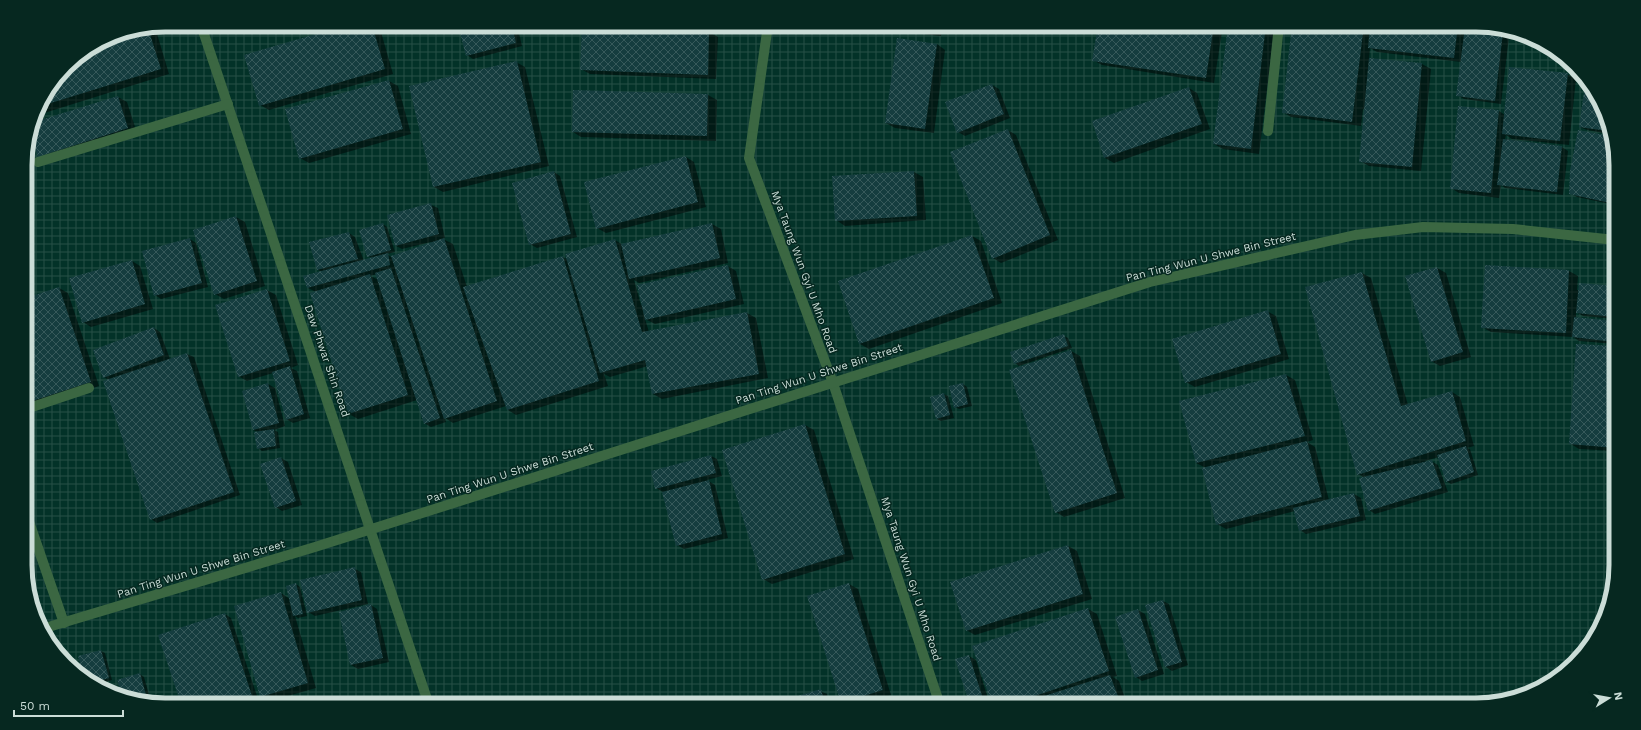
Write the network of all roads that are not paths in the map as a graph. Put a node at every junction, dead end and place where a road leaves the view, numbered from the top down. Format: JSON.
{"nodes":[{"id":1,"x":204,"y":32,"type":"edge"},
{"id":2,"x":767,"y":32,"type":"edge"},
{"id":3,"x":1278,"y":32,"type":"edge"},
{"id":4,"x":228,"y":104,"type":"junction"},
{"id":5,"x":1268,"y":131,"type":"dead end"},
{"id":6,"x":38,"y":162,"type":"dead end"},
{"id":7,"x":1609,"y":239,"type":"edge"},
{"id":8,"x":832,"y":383,"type":"junction"},
{"id":9,"x":89,"y":388,"type":"dead end"},
{"id":10,"x":32,"y":407,"type":"edge"},
{"id":11,"x":32,"y":530,"type":"edge"},
{"id":12,"x":371,"y":530,"type":"junction"},
{"id":13,"x":64,"y":622,"type":"junction"},
{"id":14,"x":48,"y":627,"type":"edge"},
{"id":15,"x":427,"y":698,"type":"edge"},
{"id":16,"x":938,"y":698,"type":"edge"}],
"edges":[{"from":1,"to":4,"type":"street","name":"Daw Phwar Shin Road"},
{"from":2,"to":8,"type":"street","name":"Mya Taung Wun Gyi U Mho Road"},
{"from":3,"to":5,"type":"street"},
{"from":4,"to":6,"type":"street"},
{"from":4,"to":12,"type":"street","name":"Daw Phwar Shin Road"},
{"from":7,"to":8,"type":"street","name":"Pan Ting Wun U Shwe Bin Street"},
{"from":8,"to":12,"type":"street","name":"Pan Ting Wun U Shwe Bin Street"},
{"from":8,"to":16,"type":"street","name":"Mya Taung Wun Gyi U Mho Road"},
{"from":9,"to":10,"type":"street"},
{"from":11,"to":13,"type":"street"},
{"from":12,"to":13,"type":"street","name":"Pan Ting Wun U Shwe Bin Street"},
{"from":12,"to":15,"type":"street","name":"Daw Phwar Shin Road"},
{"from":13,"to":14,"type":"street","name":"Pan Ting Wun U Shwe Bin Street"}]}
